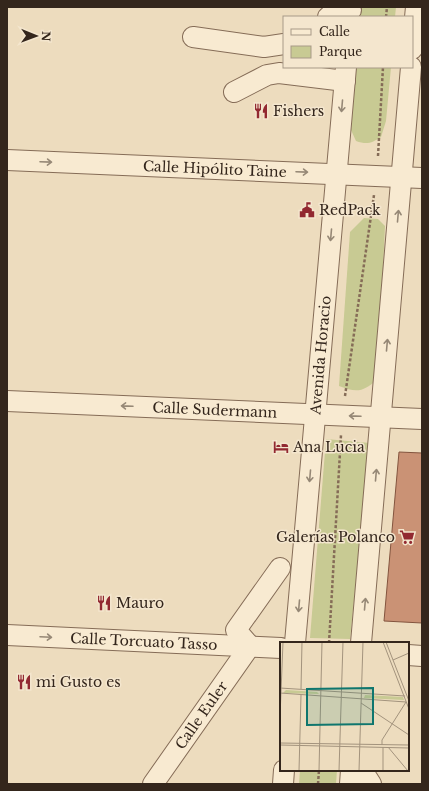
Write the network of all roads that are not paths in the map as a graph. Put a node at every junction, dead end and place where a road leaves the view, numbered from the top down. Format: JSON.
{"nodes":[{"id":1,"x":416,"y":7,"type":"edge"},
{"id":2,"x":351,"y":12,"type":"edge"},
{"id":3,"x":329,"y":16,"type":"edge"},
{"id":4,"x":193,"y":37,"type":"dead end"},
{"id":5,"x":413,"y":38,"type":"edge"},
{"id":6,"x":283,"y":44,"type":"edge"},
{"id":7,"x":410,"y":68,"type":"edge"},
{"id":8,"x":345,"y":74,"type":"edge"},
{"id":9,"x":234,"y":92,"type":"dead end"},
{"id":10,"x":7,"y":160,"type":"edge"},
{"id":11,"x":337,"y":174,"type":"junction"},
{"id":12,"x":401,"y":177,"type":"junction"},
{"id":13,"x":422,"y":178,"type":"edge"},
{"id":14,"x":7,"y":401,"type":"edge"},
{"id":15,"x":316,"y":414,"type":"junction"},
{"id":16,"x":381,"y":417,"type":"junction"},
{"id":17,"x":422,"y":419,"type":"edge"},
{"id":18,"x":280,"y":568,"type":"dead end"},
{"id":19,"x":7,"y":635,"type":"edge"},
{"id":20,"x":295,"y":642,"type":"edge"},
{"id":21,"x":361,"y":642,"type":"edge"},
{"id":22,"x":250,"y":646,"type":"junction"},
{"id":23,"x":280,"y":648,"type":"edge"},
{"id":24,"x":409,"y":655,"type":"edge"},
{"id":25,"x":422,"y":656,"type":"edge"},
{"id":26,"x":284,"y":771,"type":"edge"},
{"id":27,"x":351,"y":771,"type":"edge"},
{"id":28,"x":363,"y":771,"type":"edge"},
{"id":29,"x":153,"y":784,"type":"edge"},
{"id":30,"x":283,"y":784,"type":"edge"},
{"id":31,"x":350,"y":784,"type":"edge"},
{"id":32,"x":371,"y":784,"type":"edge"}],
"edges":[{"from":1,"to":5,"type":"street"},
{"from":2,"to":3,"type":"street"},
{"from":4,"to":6,"type":"street"},
{"from":7,"to":12,"type":"street"},
{"from":8,"to":9,"type":"street"},
{"from":8,"to":11,"type":"street","name":"Avenida Horacio","one_way":true},
{"from":10,"to":11,"type":"street","name":"Calle Hipólito Taine","one_way":true},
{"from":11,"to":12,"type":"street","name":"Calle Hipólito Taine"},
{"from":11,"to":15,"type":"street","name":"Avenida Horacio","one_way":true},
{"from":12,"to":13,"type":"street","name":"Calle Hipólito Taine"},
{"from":16,"to":12,"type":"street","one_way":true},
{"from":15,"to":14,"type":"street","name":"Calle Sudermann","one_way":true},
{"from":16,"to":15,"type":"street","name":"Calle Sudermann","one_way":true},
{"from":15,"to":20,"type":"street","name":"Avenida Horacio","one_way":true},
{"from":16,"to":17,"type":"street","name":"Calle Sudermann"},
{"from":21,"to":16,"type":"street","one_way":true},
{"from":18,"to":22,"type":"street"},
{"from":19,"to":22,"type":"street","name":"Calle Torcuato Tasso","one_way":true},
{"from":22,"to":23,"type":"street","name":"Calle Torcuato Tasso"},
{"from":22,"to":29,"type":"street","name":"Calle Euler"},
{"from":24,"to":25,"type":"street"},
{"from":26,"to":30,"type":"street"},
{"from":27,"to":31,"type":"street"},
{"from":28,"to":32,"type":"street"}]}
